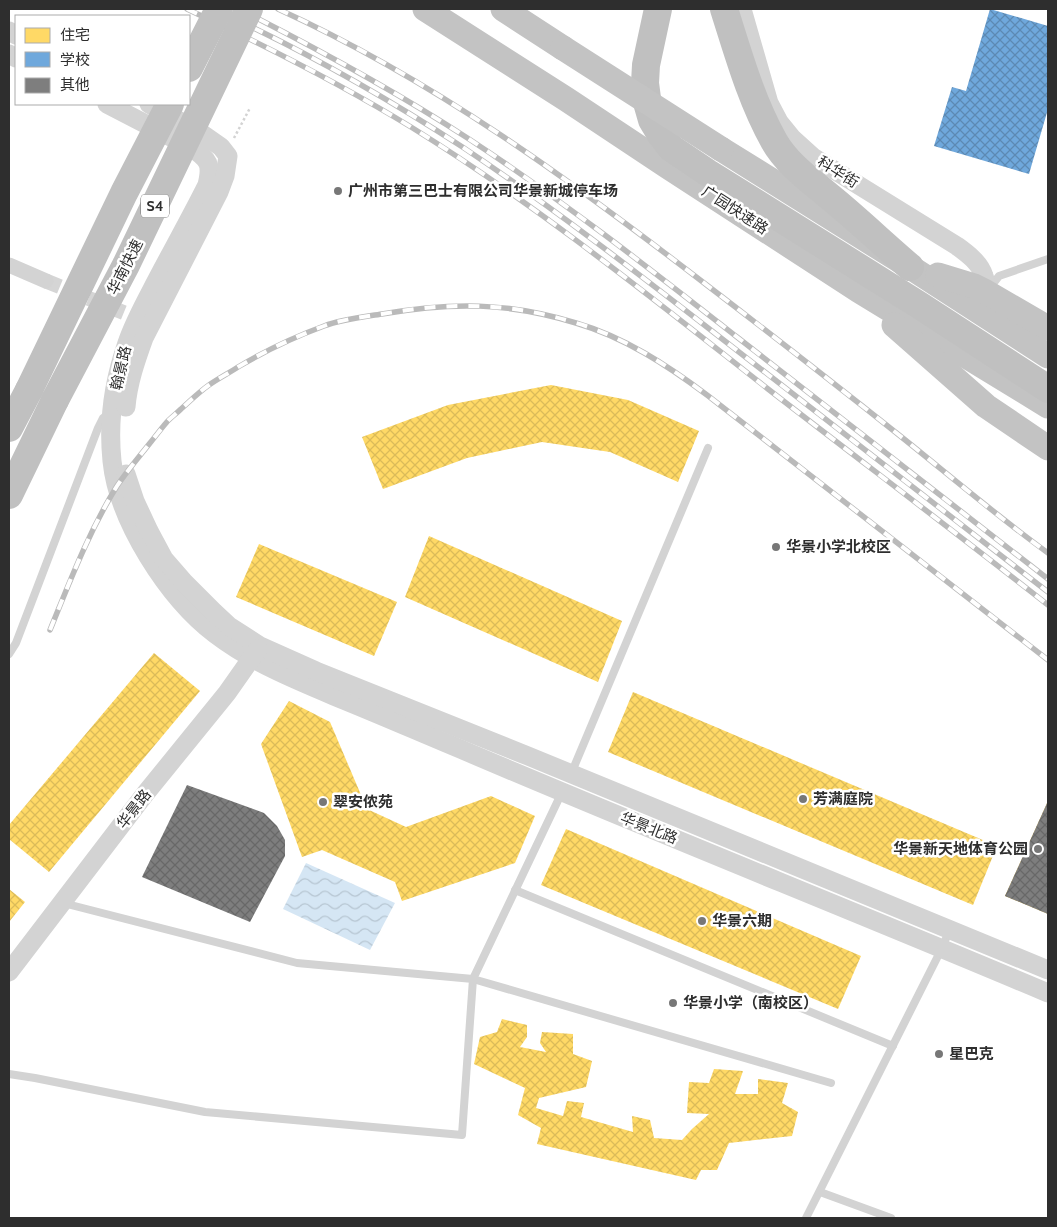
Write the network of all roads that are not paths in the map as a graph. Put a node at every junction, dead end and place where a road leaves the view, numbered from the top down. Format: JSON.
{"nodes":[{"id":1,"x":219,"y":9,"type":"edge"},
{"id":2,"x":249,"y":9,"type":"edge"},
{"id":3,"x":267,"y":9,"type":"edge"},
{"id":4,"x":424,"y":9,"type":"edge"},
{"id":5,"x":503,"y":9,"type":"edge"},
{"id":6,"x":658,"y":9,"type":"edge"},
{"id":7,"x":724,"y":9,"type":"edge"},
{"id":8,"x":742,"y":9,"type":"edge"},
{"id":9,"x":190,"y":66,"type":"edge"},
{"id":10,"x":109,"y":105,"type":"edge"},
{"id":11,"x":150,"y":105,"type":"edge"},
{"id":12,"x":169,"y":105,"type":"edge"},
{"id":13,"x":1048,"y":259,"type":"edge"},
{"id":14,"x":9,"y":265,"type":"edge"},
{"id":15,"x":126,"y":265,"type":"junction"},
{"id":16,"x":910,"y":267,"type":"junction"},
{"id":17,"x":46,"y":281,"type":"tunnel mouth"},
{"id":18,"x":858,"y":290,"type":"junction"},
{"id":19,"x":986,"y":292,"type":"junction"},
{"id":20,"x":145,"y":321,"type":"junction"},
{"id":21,"x":1048,"y":328,"type":"edge"},
{"id":22,"x":1048,"y":356,"type":"edge"},
{"id":23,"x":1048,"y":389,"type":"edge"},
{"id":24,"x":1048,"y":406,"type":"edge"},
{"id":25,"x":119,"y":409,"type":"junction"},
{"id":26,"x":9,"y":428,"type":"edge"},
{"id":27,"x":708,"y":448,"type":"dead end"},
{"id":28,"x":1048,"y":448,"type":"edge"},
{"id":29,"x":9,"y":495,"type":"edge"},
{"id":30,"x":256,"y":652,"type":"junction"},
{"id":31,"x":9,"y":654,"type":"edge"},
{"id":32,"x":571,"y":774,"type":"junction"},
{"id":33,"x":562,"y":792,"type":"junction"},
{"id":34,"x":515,"y":890,"type":"junction"},
{"id":35,"x":63,"y":903,"type":"junction"},
{"id":36,"x":950,"y":929,"type":"junction"},
{"id":37,"x":942,"y":948,"type":"junction"},
{"id":38,"x":1048,"y":970,"type":"edge"},
{"id":39,"x":9,"y":972,"type":"edge"},
{"id":40,"x":473,"y":979,"type":"junction"},
{"id":41,"x":1048,"y":993,"type":"edge"},
{"id":42,"x":893,"y":1046,"type":"junction"},
{"id":43,"x":9,"y":1074,"type":"edge"},
{"id":44,"x":831,"y":1083,"type":"dead end"},
{"id":45,"x":820,"y":1192,"type":"junction"},
{"id":46,"x":806,"y":1218,"type":"edge"},
{"id":47,"x":892,"y":1218,"type":"edge"}],
"edges":[{"from":1,"to":9,"type":"highway","bridge":true},
{"from":2,"to":15,"type":"highway","name":"华南快速","number":"S4","bridge":true},
{"from":3,"to":15,"type":"highway","bridge":true},
{"from":4,"to":18,"type":"highway","name":"广园快速路"},
{"from":5,"to":16,"type":"highway","bridge":true},
{"from":6,"to":23,"type":"highway"},
{"from":7,"to":16,"type":"highway"},
{"from":8,"to":19,"type":"street","name":"科华街"},
{"from":10,"to":20,"type":"street","name":"翰景路"},
{"from":11,"to":20,"type":"street","name":"翰景路"},
{"from":12,"to":26,"type":"highway","number":"S4","bridge":true},
{"from":13,"to":19,"type":"lane"},
{"from":14,"to":17,"type":"street"},
{"from":15,"to":29,"type":"highway","name":"华南快速","number":"S4","bridge":true},
{"from":16,"to":19,"type":"highway"},
{"from":16,"to":22,"type":"highway"},
{"from":18,"to":24,"type":"highway","name":"广园快速路"},
{"from":18,"to":28,"type":"highway"},
{"from":19,"to":21,"type":"highway"},
{"from":20,"to":25,"type":"street","name":"翰景路"},
{"from":25,"to":30,"type":"street","name":"翰景路"},
{"from":25,"to":31,"type":"lane"},
{"from":27,"to":32,"type":"lane"},
{"from":30,"to":32,"type":"street","name":"华景北路"},
{"from":30,"to":33,"type":"street","name":"华景北路"},
{"from":30,"to":35,"type":"street","name":"华景路"},
{"from":32,"to":36,"type":"street","name":"华景北路"},
{"from":33,"to":34,"type":"lane"},
{"from":33,"to":37,"type":"street","name":"华景北路"},
{"from":34,"to":40,"type":"lane"},
{"from":34,"to":42,"type":"lane"},
{"from":35,"to":39,"type":"street","name":"华景路"},
{"from":35,"to":40,"type":"lane"},
{"from":36,"to":37,"type":"lane"},
{"from":36,"to":38,"type":"street","name":"华景北路"},
{"from":37,"to":41,"type":"street","name":"华景北路"},
{"from":37,"to":42,"type":"lane"},
{"from":40,"to":43,"type":"lane"},
{"from":40,"to":44,"type":"lane"},
{"from":42,"to":45,"type":"lane"},
{"from":45,"to":46,"type":"lane"},
{"from":45,"to":47,"type":"lane"}]}
